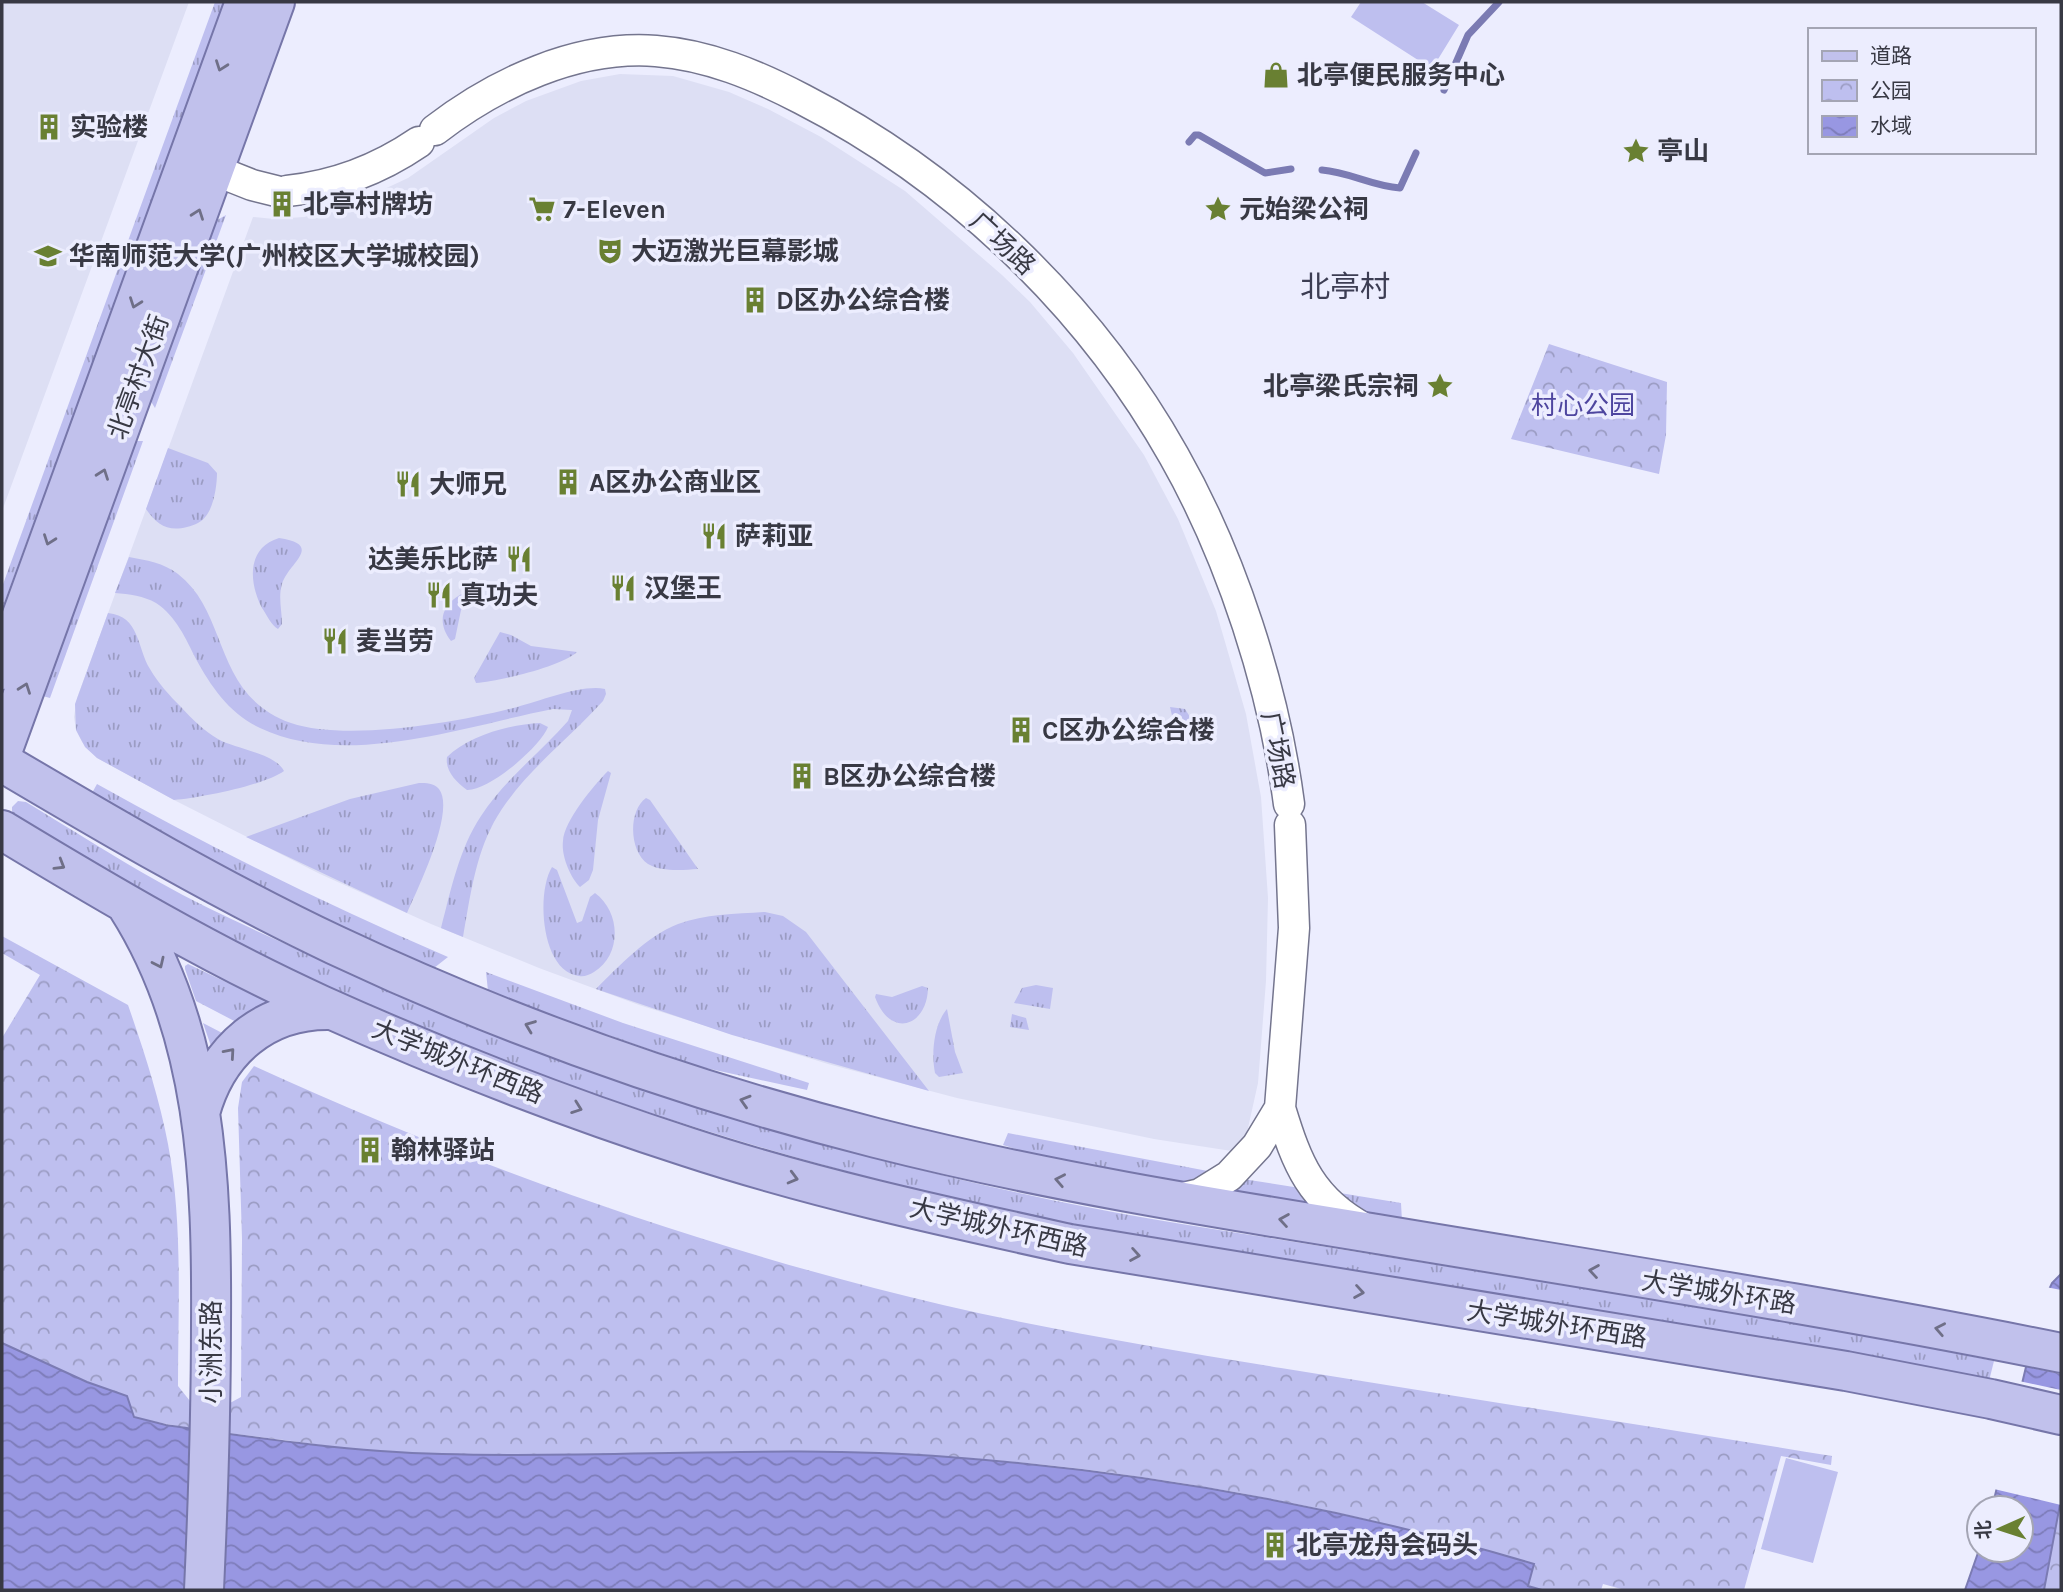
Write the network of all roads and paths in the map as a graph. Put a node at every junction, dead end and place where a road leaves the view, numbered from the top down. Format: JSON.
{"nodes":[{"id":1,"x":245,"y":2,"type":"edge"},
{"id":2,"x":275,"y":2,"type":"edge"},
{"id":3,"x":201,"y":165,"type":"junction"},
{"id":4,"x":5,"y":658,"type":"edge"},
{"id":5,"x":2,"y":752,"type":"edge"},
{"id":6,"x":2,"y":762,"type":"edge"},
{"id":7,"x":2,"y":830,"type":"edge"},
{"id":8,"x":126,"y":904,"type":"junction"},
{"id":9,"x":332,"y":1010,"type":"junction"},
{"id":10,"x":1280,"y":1108,"type":"junction"},
{"id":11,"x":200,"y":1114,"type":"junction"},
{"id":12,"x":1171,"y":1201,"type":"junction"},
{"id":13,"x":1376,"y":1234,"type":"junction"},
{"id":14,"x":2061,"y":1353,"type":"edge"},
{"id":15,"x":2061,"y":1415,"type":"edge"},
{"id":16,"x":204,"y":1590,"type":"edge"}],
"edges":[{"from":1,"to":3,"type":"main road","name":"北亭村大街","one_way":true},
{"from":2,"to":3,"type":"main road","name":"北亭村大街"},
{"from":3,"to":4,"type":"main road","name":"北亭村大街","one_way":true},
{"from":5,"to":3,"type":"main road","name":"北亭村大街","one_way":true},
{"from":3,"to":10,"type":"street","name":"广场路"},
{"from":12,"to":6,"type":"main road","one_way":true},
{"from":7,"to":8,"type":"main road","name":"大学城外环西路","one_way":true},
{"from":8,"to":9,"type":"main road","name":"大学城外环西路"},
{"from":8,"to":11,"type":"main road","name":"小洲东路","one_way":true},
{"from":11,"to":9,"type":"main road","name":"小洲东路","one_way":true},
{"from":9,"to":15,"type":"main road","name":"大学城外环西路","one_way":true},
{"from":10,"to":12,"type":"street","name":"广场路"},
{"from":10,"to":13,"type":"street","name":"广场路"},
{"from":11,"to":16,"type":"main road","name":"小洲东路"},
{"from":13,"to":12,"type":"main road","one_way":true},
{"from":14,"to":13,"type":"main road","name":"大学城外环路","one_way":true}]}
